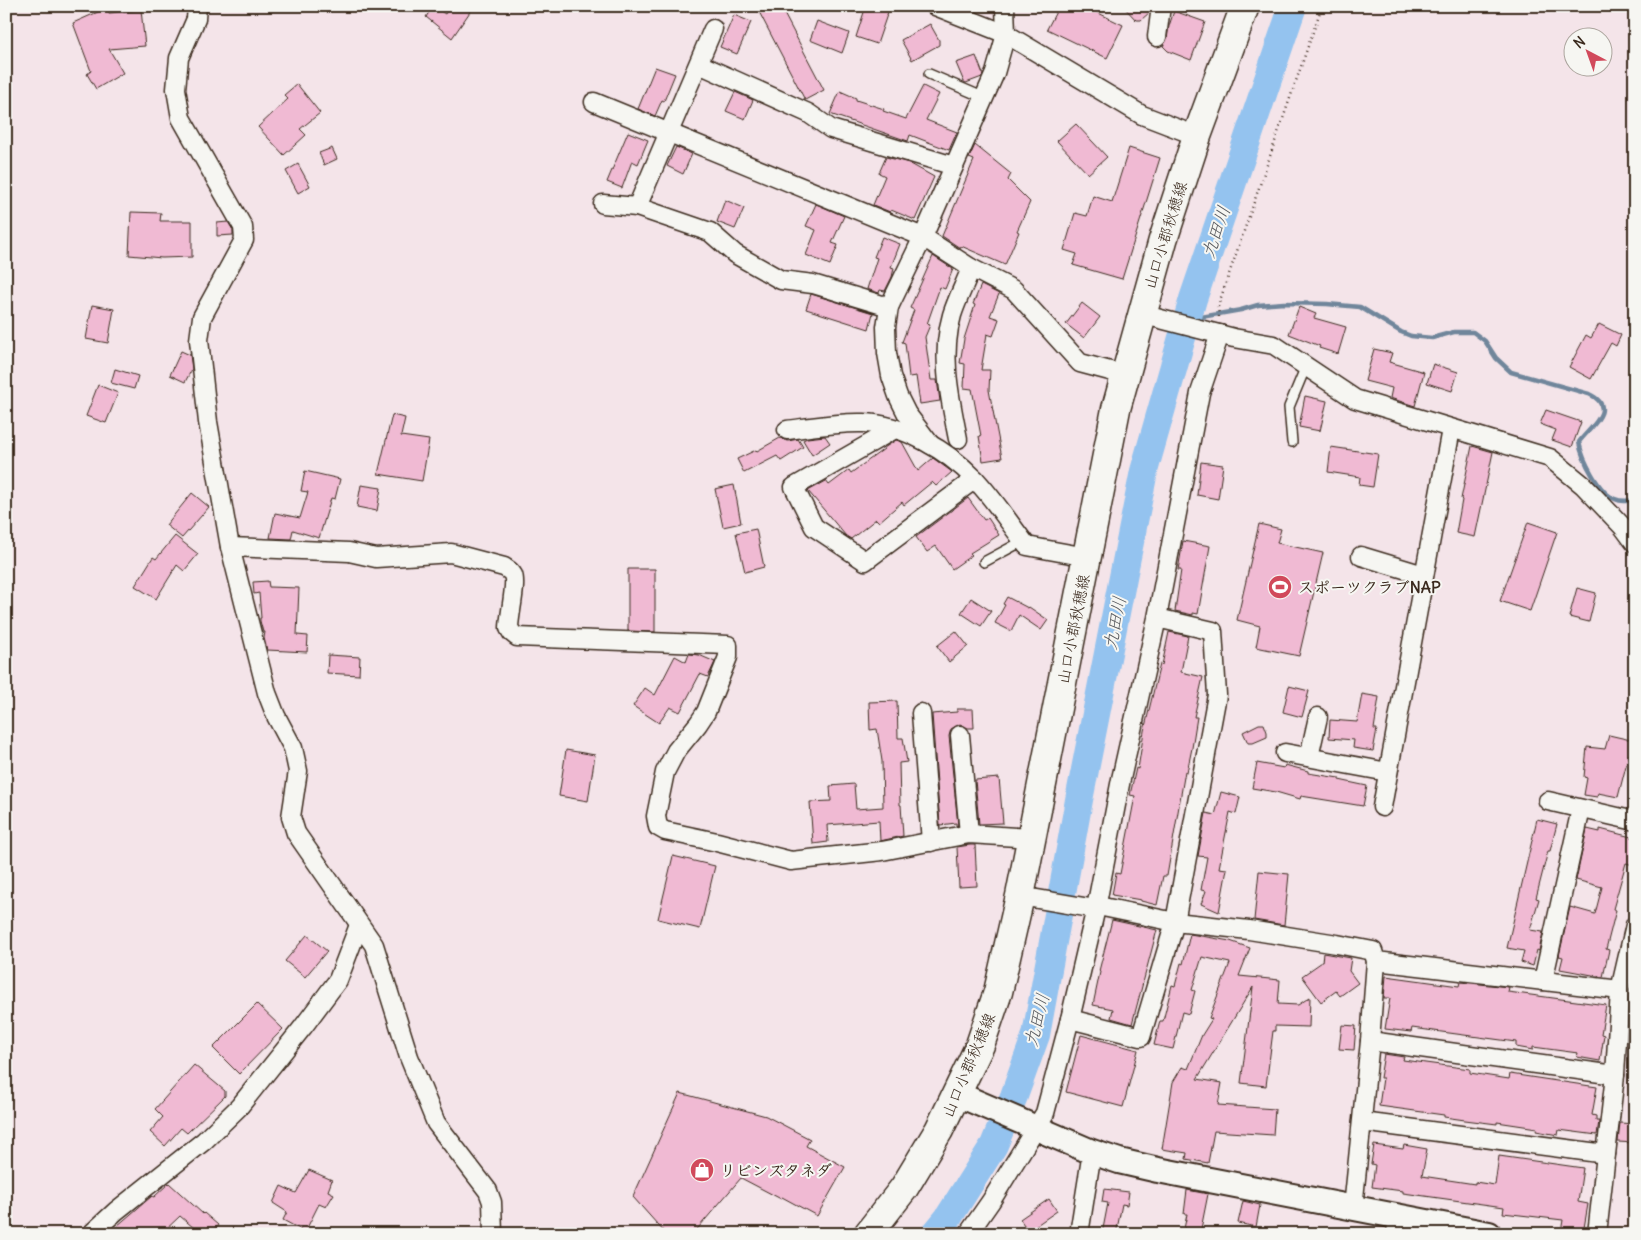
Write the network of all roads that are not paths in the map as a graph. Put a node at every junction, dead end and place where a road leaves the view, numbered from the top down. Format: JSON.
{"nodes":[{"id":1,"x":198,"y":6,"type":"edge"},
{"id":2,"x":935,"y":6,"type":"edge"},
{"id":3,"x":1005,"y":6,"type":"edge"},
{"id":4,"x":1161,"y":6,"type":"edge"},
{"id":5,"x":1245,"y":6,"type":"edge"},
{"id":6,"x":713,"y":28,"type":"dead end"},
{"id":7,"x":1006,"y":34,"type":"junction"},
{"id":8,"x":1157,"y":37,"type":"dead end"},
{"id":9,"x":699,"y":64,"type":"junction"},
{"id":10,"x":929,"y":74,"type":"dead end"},
{"id":11,"x":985,"y":98,"type":"junction"},
{"id":12,"x":594,"y":102,"type":"dead end"},
{"id":13,"x":668,"y":133,"type":"junction"},
{"id":14,"x":1197,"y":136,"type":"junction"},
{"id":15,"x":954,"y":166,"type":"junction"},
{"id":16,"x":603,"y":204,"type":"dead end"},
{"id":17,"x":637,"y":207,"type":"junction"},
{"id":18,"x":923,"y":237,"type":"junction"},
{"id":19,"x":971,"y":268,"type":"junction"},
{"id":20,"x":889,"y":307,"type":"junction"},
{"id":21,"x":1150,"y":316,"type":"junction"},
{"id":22,"x":1215,"y":333,"type":"junction"},
{"id":23,"x":1306,"y":366,"type":"junction"},
{"id":24,"x":1125,"y":375,"type":"junction"},
{"id":25,"x":895,"y":429,"type":"junction"},
{"id":26,"x":1451,"y":429,"type":"junction"},
{"id":27,"x":787,"y":430,"type":"dead end"},
{"id":28,"x":958,"y":439,"type":"dead end"},
{"id":29,"x":1292,"y":442,"type":"dead end"},
{"id":30,"x":930,"y":444,"type":"junction"},
{"id":31,"x":975,"y":479,"type":"junction"},
{"id":32,"x":1023,"y":541,"type":"junction"},
{"id":33,"x":1635,"y":542,"type":"edge"},
{"id":34,"x":230,"y":547,"type":"junction"},
{"id":35,"x":1361,"y":556,"type":"dead end"},
{"id":36,"x":1087,"y":557,"type":"junction"},
{"id":37,"x":984,"y":562,"type":"dead end"},
{"id":38,"x":1424,"y":575,"type":"junction"},
{"id":39,"x":1157,"y":618,"type":"junction"},
{"id":40,"x":921,"y":713,"type":"dead end"},
{"id":41,"x":1318,"y":717,"type":"dead end"},
{"id":42,"x":960,"y":735,"type":"dead end"},
{"id":43,"x":1285,"y":753,"type":"dead end"},
{"id":44,"x":1309,"y":757,"type":"junction"},
{"id":45,"x":1388,"y":772,"type":"junction"},
{"id":46,"x":1548,"y":801,"type":"dead end"},
{"id":47,"x":1382,"y":807,"type":"dead end"},
{"id":48,"x":1581,"y":809,"type":"junction"},
{"id":49,"x":1635,"y":821,"type":"edge"},
{"id":50,"x":969,"y":834,"type":"junction"},
{"id":51,"x":1031,"y":838,"type":"junction"},
{"id":52,"x":931,"y":842,"type":"junction"},
{"id":53,"x":1029,"y":897,"type":"junction"},
{"id":54,"x":1093,"y":908,"type":"junction"},
{"id":55,"x":1175,"y":922,"type":"junction"},
{"id":56,"x":359,"y":925,"type":"junction"},
{"id":57,"x":1635,"y":925,"type":"edge"},
{"id":58,"x":1376,"y":961,"type":"junction"},
{"id":59,"x":1543,"y":981,"type":"junction"},
{"id":60,"x":1620,"y":990,"type":"junction"},
{"id":61,"x":1070,"y":1018,"type":"junction"},
{"id":62,"x":1627,"y":1022,"type":"edge"},
{"id":63,"x":1370,"y":1041,"type":"junction"},
{"id":64,"x":1614,"y":1075,"type":"junction"},
{"id":65,"x":968,"y":1099,"type":"junction"},
{"id":66,"x":1362,"y":1122,"type":"junction"},
{"id":67,"x":1034,"y":1128,"type":"junction"},
{"id":68,"x":1092,"y":1152,"type":"junction"},
{"id":69,"x":1606,"y":1154,"type":"junction"},
{"id":70,"x":1353,"y":1208,"type":"junction"},
{"id":71,"x":1396,"y":1225,"type":"edge"},
{"id":72,"x":91,"y":1234,"type":"edge"},
{"id":73,"x":493,"y":1234,"type":"edge"},
{"id":74,"x":868,"y":1234,"type":"edge"},
{"id":75,"x":968,"y":1234,"type":"edge"},
{"id":76,"x":1079,"y":1234,"type":"edge"},
{"id":77,"x":1489,"y":1234,"type":"edge"},
{"id":78,"x":1597,"y":1234,"type":"edge"}],
"edges":[{"from":1,"to":34,"type":"street"},
{"from":2,"to":7,"type":"street"},
{"from":3,"to":7,"type":"street"},
{"from":4,"to":8,"type":"street"},
{"from":5,"to":14,"type":"main road","name":"山口小郡秋穂線"},
{"from":6,"to":9,"type":"street"},
{"from":7,"to":11,"type":"street"},
{"from":7,"to":14,"type":"street"},
{"from":9,"to":13,"type":"street"},
{"from":9,"to":15,"type":"street"},
{"from":10,"to":11,"type":"lane"},
{"from":11,"to":15,"type":"street"},
{"from":12,"to":13,"type":"street"},
{"from":13,"to":17,"type":"street"},
{"from":13,"to":18,"type":"street"},
{"from":14,"to":21,"type":"main road","name":"山口小郡秋穂線"},
{"from":15,"to":18,"type":"street"},
{"from":16,"to":17,"type":"street"},
{"from":17,"to":20,"type":"street"},
{"from":18,"to":19,"type":"street"},
{"from":18,"to":20,"type":"street"},
{"from":19,"to":24,"type":"street"},
{"from":19,"to":28,"type":"street"},
{"from":20,"to":30,"type":"street"},
{"from":21,"to":22,"type":"street"},
{"from":21,"to":24,"type":"main road","name":"山口小郡秋穂線"},
{"from":22,"to":23,"type":"street"},
{"from":22,"to":39,"type":"street"},
{"from":23,"to":26,"type":"street"},
{"from":23,"to":29,"type":"lane"},
{"from":24,"to":36,"type":"main road","name":"山口小郡秋穂線"},
{"from":25,"to":27,"type":"street"},
{"from":25,"to":30,"type":"street"},
{"from":25,"to":31,"type":"street"},
{"from":26,"to":33,"type":"street"},
{"from":26,"to":38,"type":"street"},
{"from":30,"to":31,"type":"street"},
{"from":31,"to":32,"type":"street"},
{"from":32,"to":36,"type":"street"},
{"from":32,"to":37,"type":"lane"},
{"from":34,"to":52,"type":"street"},
{"from":34,"to":56,"type":"street"},
{"from":35,"to":38,"type":"street"},
{"from":36,"to":51,"type":"main road","name":"山口小郡秋穂線"},
{"from":38,"to":45,"type":"street"},
{"from":39,"to":54,"type":"street"},
{"from":39,"to":55,"type":"street"},
{"from":40,"to":52,"type":"street"},
{"from":41,"to":44,"type":"street"},
{"from":42,"to":50,"type":"street"},
{"from":43,"to":44,"type":"street"},
{"from":44,"to":45,"type":"street"},
{"from":45,"to":47,"type":"street"},
{"from":46,"to":48,"type":"street"},
{"from":48,"to":49,"type":"street"},
{"from":48,"to":59,"type":"street"},
{"from":50,"to":51,"type":"street"},
{"from":50,"to":52,"type":"street"},
{"from":51,"to":53,"type":"main road","name":"山口小郡秋穂線"},
{"from":53,"to":54,"type":"street"},
{"from":53,"to":65,"type":"main road","name":"山口小郡秋穂線"},
{"from":54,"to":55,"type":"street"},
{"from":54,"to":61,"type":"street"},
{"from":55,"to":58,"type":"street"},
{"from":55,"to":61,"type":"street"},
{"from":56,"to":72,"type":"street"},
{"from":56,"to":73,"type":"street"},
{"from":57,"to":60,"type":"street"},
{"from":58,"to":59,"type":"street"},
{"from":58,"to":63,"type":"street"},
{"from":59,"to":60,"type":"street"},
{"from":60,"to":62,"type":"street"},
{"from":61,"to":67,"type":"street"},
{"from":62,"to":64,"type":"street"},
{"from":63,"to":64,"type":"street"},
{"from":63,"to":66,"type":"street"},
{"from":64,"to":69,"type":"street"},
{"from":65,"to":67,"type":"street"},
{"from":65,"to":74,"type":"main road","name":"山口小郡秋穂線"},
{"from":66,"to":69,"type":"street"},
{"from":66,"to":70,"type":"street"},
{"from":67,"to":68,"type":"street"},
{"from":67,"to":75,"type":"street"},
{"from":68,"to":70,"type":"street"},
{"from":68,"to":76,"type":"street"},
{"from":69,"to":78,"type":"street"},
{"from":70,"to":71,"type":"street"},
{"from":71,"to":77,"type":"street"}]}
